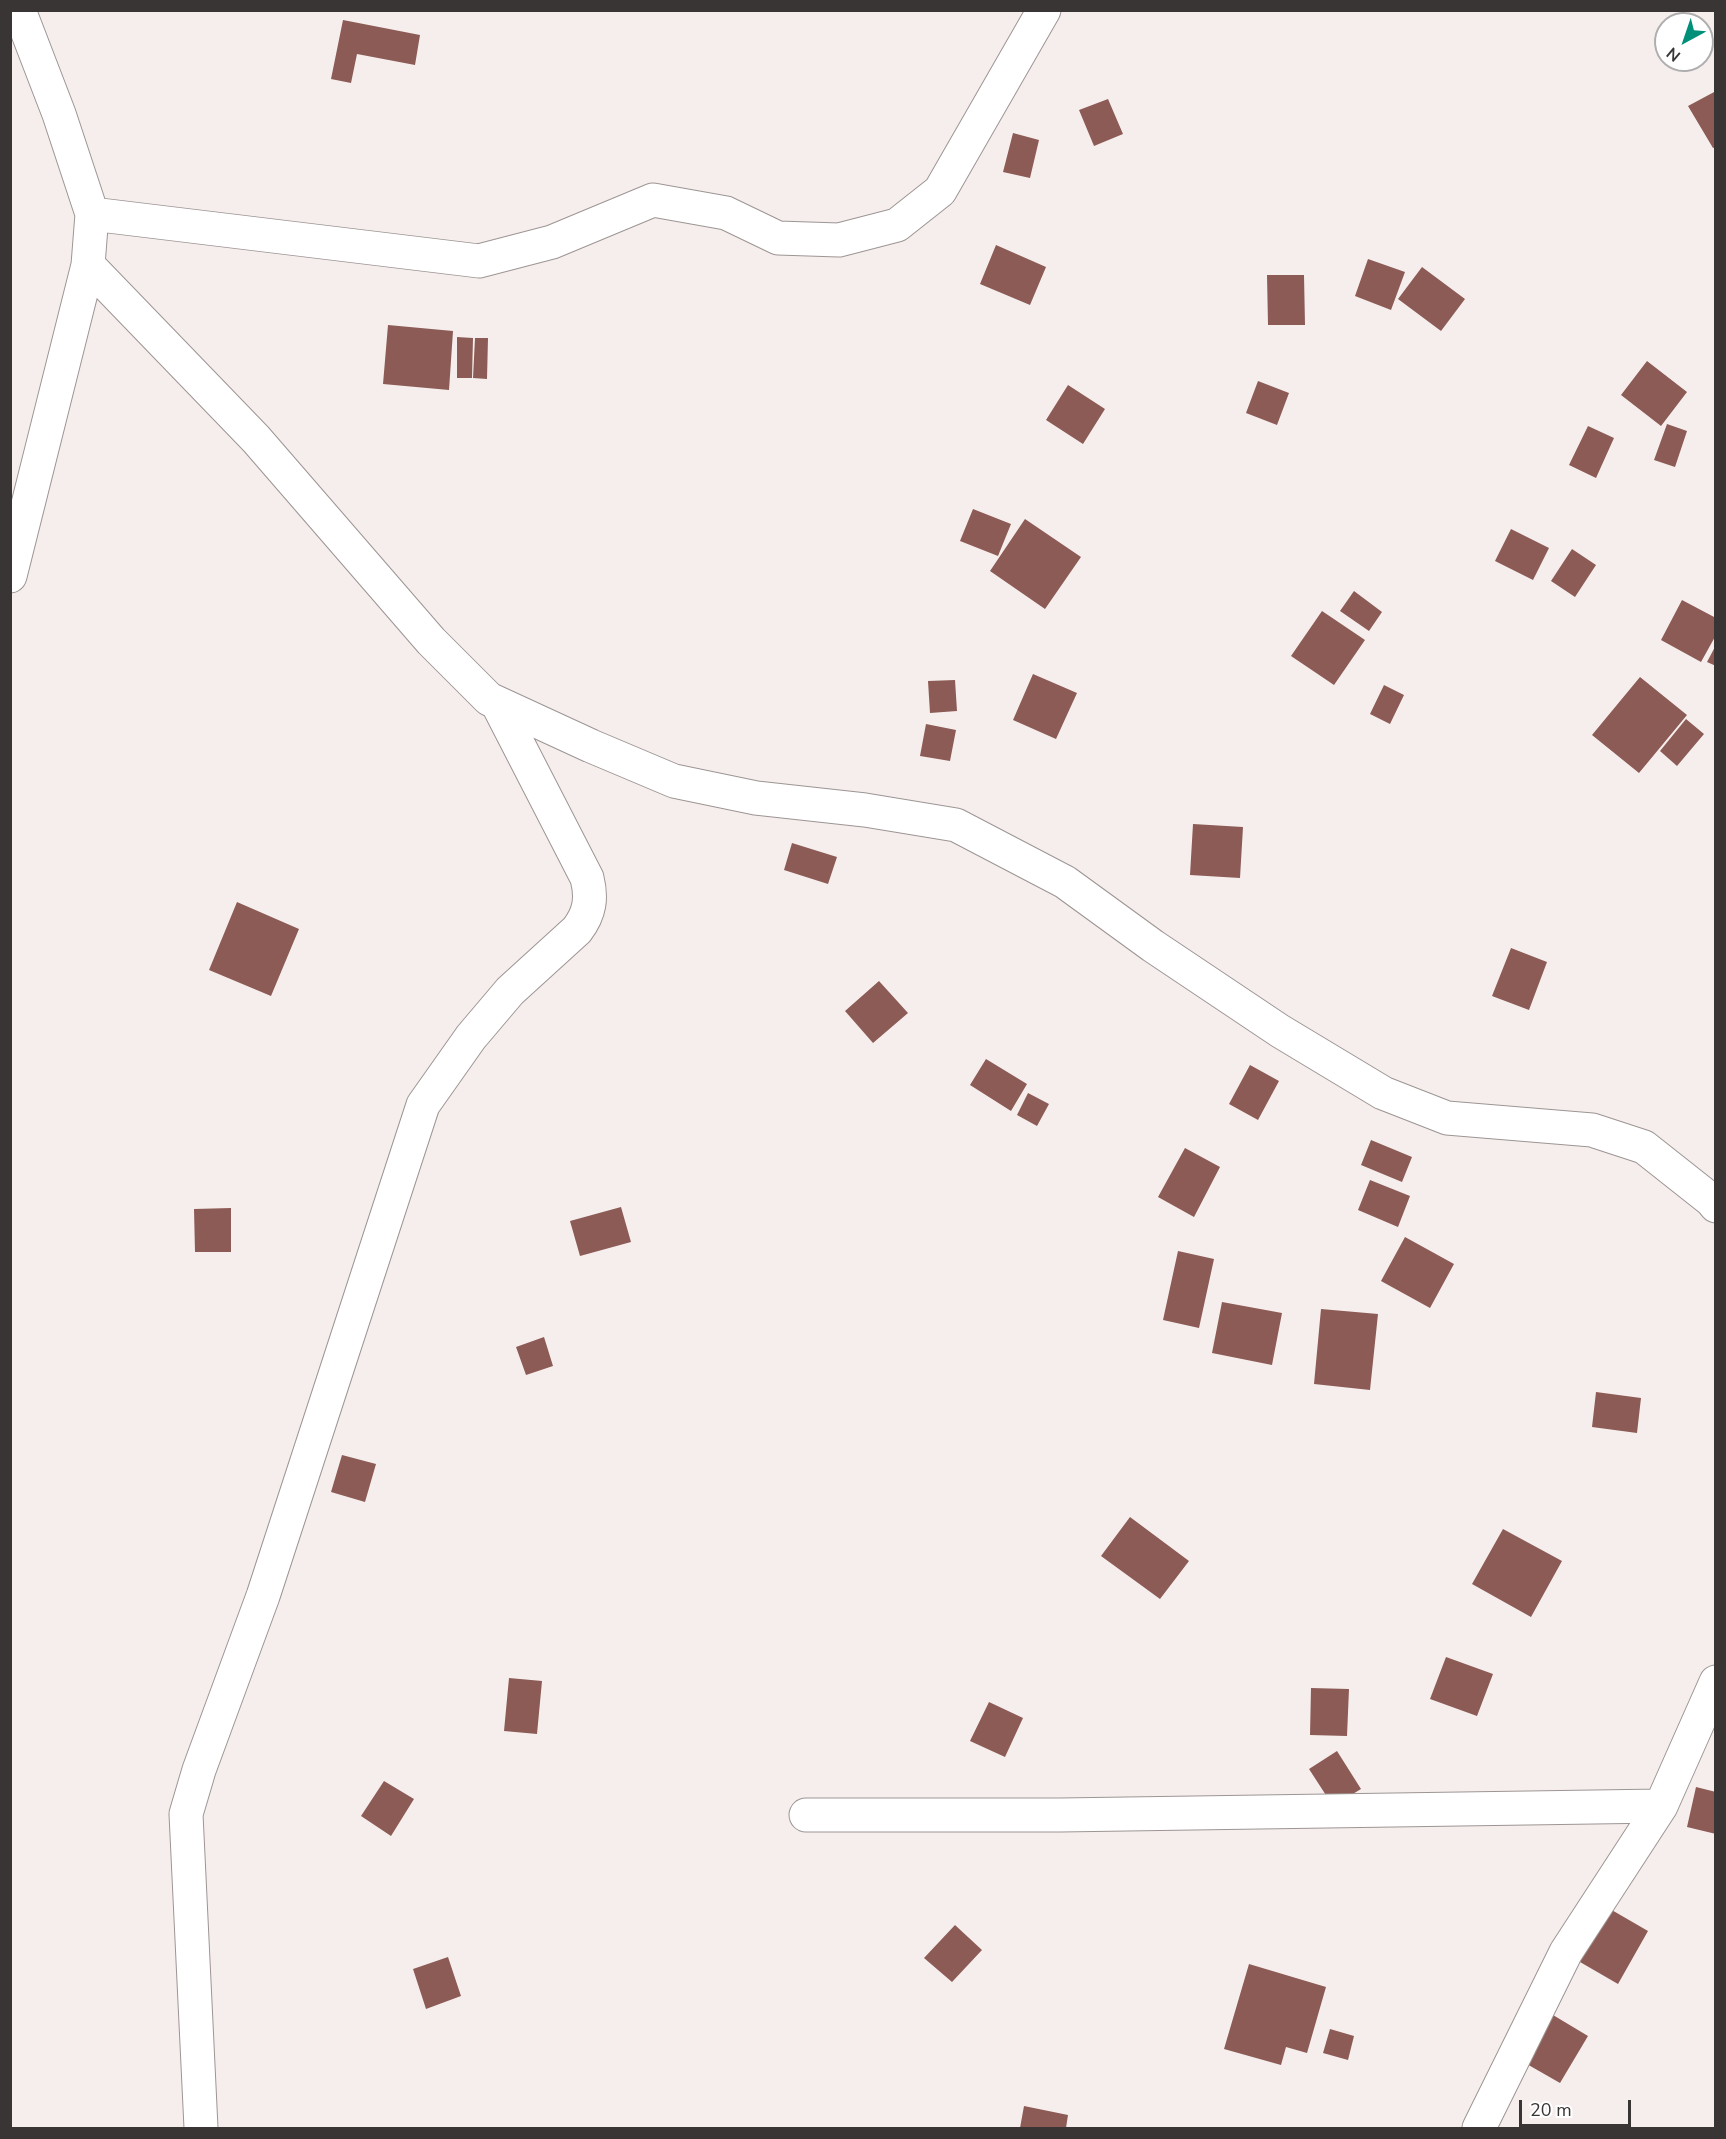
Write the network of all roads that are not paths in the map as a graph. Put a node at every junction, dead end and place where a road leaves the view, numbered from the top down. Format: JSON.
{"nodes":[{"id":1,"x":19,"y":10,"type":"edge"},
{"id":2,"x":1044,"y":10,"type":"edge"},
{"id":3,"x":92,"y":214,"type":"junction"},
{"id":4,"x":88,"y":265,"type":"junction"},
{"id":5,"x":10,"y":576,"type":"edge"},
{"id":6,"x":497,"y":703,"type":"junction"},
{"id":7,"x":1714,"y":1198,"type":"edge"},
{"id":8,"x":1716,"y":1682,"type":"edge"},
{"id":9,"x":1661,"y":1806,"type":"junction"},
{"id":10,"x":806,"y":1815,"type":"dead end"},
{"id":11,"x":201,"y":2128,"type":"edge"},
{"id":12,"x":1479,"y":2128,"type":"edge"}],
"edges":[{"from":1,"to":3,"type":"street"},
{"from":2,"to":3,"type":"street"},
{"from":3,"to":4,"type":"street"},
{"from":4,"to":5,"type":"street"},
{"from":4,"to":6,"type":"street"},
{"from":6,"to":7,"type":"street"},
{"from":6,"to":11,"type":"street"},
{"from":8,"to":9,"type":"street"},
{"from":9,"to":10,"type":"street"},
{"from":9,"to":12,"type":"street"}]}
